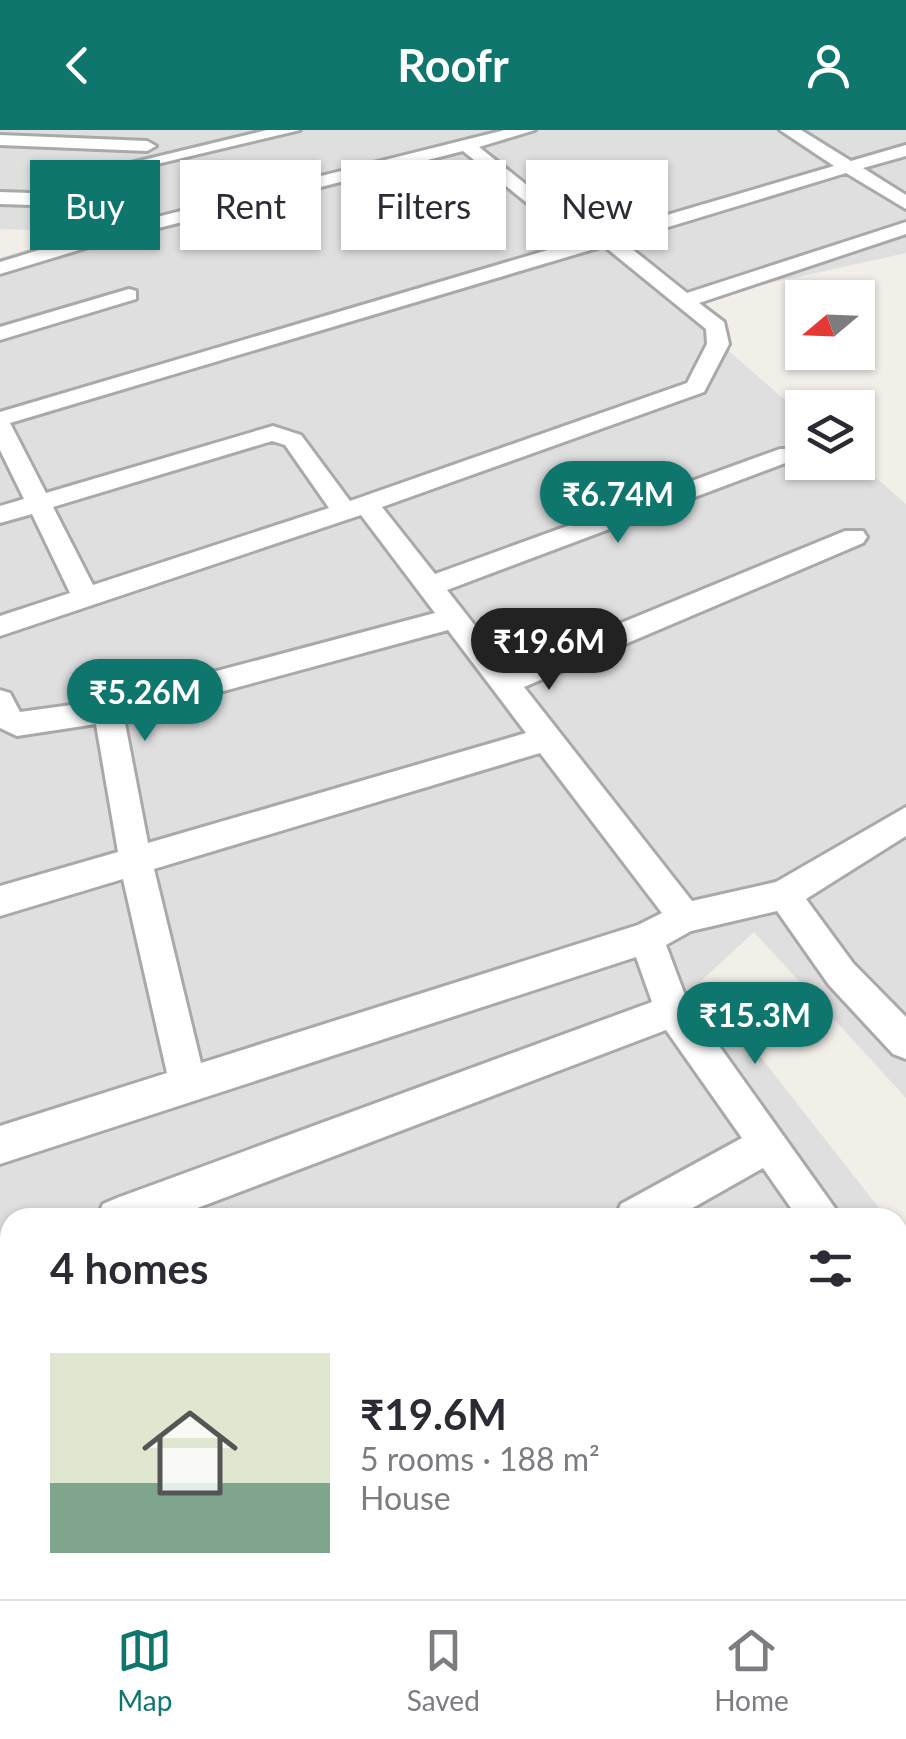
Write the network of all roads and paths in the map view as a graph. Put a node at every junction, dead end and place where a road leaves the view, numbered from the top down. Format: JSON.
{"nodes":[{"id":1,"x":291,"y":130,"type":"edge"},
{"id":2,"x":526,"y":130,"type":"edge"},
{"id":3,"x":789,"y":130,"type":"edge"},
{"id":4,"x":0,"y":140,"type":"edge"},
{"id":5,"x":466,"y":145,"type":"junction"},
{"id":6,"x":906,"y":150,"type":"edge"},
{"id":7,"x":102,"y":160,"type":"edge"},
{"id":8,"x":160,"y":162,"type":"edge"},
{"id":9,"x":847,"y":167,"type":"junction"},
{"id":10,"x":526,"y":189,"type":"edge"},
{"id":11,"x":30,"y":191,"type":"edge"},
{"id":12,"x":0,"y":198,"type":"edge"},
{"id":13,"x":906,"y":203,"type":"edge"},
{"id":14,"x":668,"y":219,"type":"edge"},
{"id":15,"x":160,"y":222,"type":"edge"},
{"id":16,"x":906,"y":228,"type":"edge"},
{"id":17,"x":59,"y":250,"type":"edge"},
{"id":18,"x":564,"y":250,"type":"edge"},
{"id":19,"x":611,"y":250,"type":"edge"},
{"id":20,"x":0,"y":268,"type":"edge"},
{"id":21,"x":128,"y":295,"type":"dead end"},
{"id":22,"x":682,"y":302,"type":"junction"},
{"id":23,"x":0,"y":334,"type":"edge"},
{"id":24,"x":0,"y":423,"type":"edge"},
{"id":25,"x":785,"y":455,"type":"edge"},
{"id":26,"x":37,"y":503,"type":"junction"},
{"id":27,"x":355,"y":507,"type":"junction"},
{"id":28,"x":0,"y":515,"type":"edge"},
{"id":29,"x":854,"y":537,"type":"dead end"},
{"id":30,"x":430,"y":586,"type":"junction"},
{"id":31,"x":86,"y":597,"type":"junction"},
{"id":32,"x":455,"y":618,"type":"junction"},
{"id":33,"x":0,"y":626,"type":"edge"},
{"id":34,"x":505,"y":683,"type":"junction"},
{"id":35,"x":0,"y":700,"type":"edge"},
{"id":36,"x":108,"y":712,"type":"junction"},
{"id":37,"x":547,"y":739,"type":"junction"},
{"id":38,"x":906,"y":820,"type":"edge"},
{"id":39,"x":136,"y":864,"type":"junction"},
{"id":40,"x":784,"y":895,"type":"junction"},
{"id":41,"x":0,"y":901,"type":"edge"},
{"id":42,"x":685,"y":918,"type":"junction"},
{"id":43,"x":646,"y":938,"type":"junction"},
{"id":44,"x":673,"y":1011,"type":"junction"},
{"id":45,"x":906,"y":1042,"type":"edge"},
{"id":46,"x":188,"y":1084,"type":"junction"},
{"id":47,"x":769,"y":1144,"type":"junction"},
{"id":48,"x":0,"y":1145,"type":"edge"},
{"id":49,"x":144,"y":1208,"type":"edge"},
{"id":50,"x":653,"y":1208,"type":"edge"},
{"id":51,"x":815,"y":1208,"type":"edge"}],
"edges":[{"from":1,"to":8,"type":"street"},
{"from":2,"to":5,"type":"street"},
{"from":3,"to":9,"type":"street"},
{"from":4,"to":7,"type":"street"},
{"from":5,"to":10,"type":"street"},
{"from":5,"to":15,"type":"street"},
{"from":6,"to":9,"type":"street"},
{"from":9,"to":13,"type":"street"},
{"from":9,"to":14,"type":"street"},
{"from":11,"to":12,"type":"street"},
{"from":16,"to":22,"type":"street"},
{"from":17,"to":20,"type":"street"},
{"from":18,"to":24,"type":"street"},
{"from":19,"to":22,"type":"street"},
{"from":21,"to":23,"type":"street"},
{"from":22,"to":27,"type":"street"},
{"from":24,"to":26,"type":"street"},
{"from":25,"to":30,"type":"street"},
{"from":26,"to":27,"type":"street"},
{"from":26,"to":28,"type":"street"},
{"from":26,"to":31,"type":"street"},
{"from":27,"to":30,"type":"street"},
{"from":27,"to":31,"type":"street"},
{"from":29,"to":34,"type":"street"},
{"from":30,"to":32,"type":"street"},
{"from":31,"to":33,"type":"street"},
{"from":32,"to":34,"type":"street"},
{"from":32,"to":36,"type":"street"},
{"from":34,"to":37,"type":"street"},
{"from":35,"to":36,"type":"street"},
{"from":36,"to":39,"type":"street"},
{"from":37,"to":39,"type":"street"},
{"from":37,"to":42,"type":"street"},
{"from":38,"to":40,"type":"street"},
{"from":39,"to":41,"type":"street"},
{"from":39,"to":46,"type":"street"},
{"from":40,"to":42,"type":"street"},
{"from":40,"to":45,"type":"street"},
{"from":42,"to":43,"type":"street"},
{"from":43,"to":44,"type":"street"},
{"from":43,"to":46,"type":"street"},
{"from":44,"to":47,"type":"street"},
{"from":44,"to":49,"type":"street"},
{"from":46,"to":48,"type":"street"},
{"from":47,"to":50,"type":"street"},
{"from":47,"to":51,"type":"street"}]}
